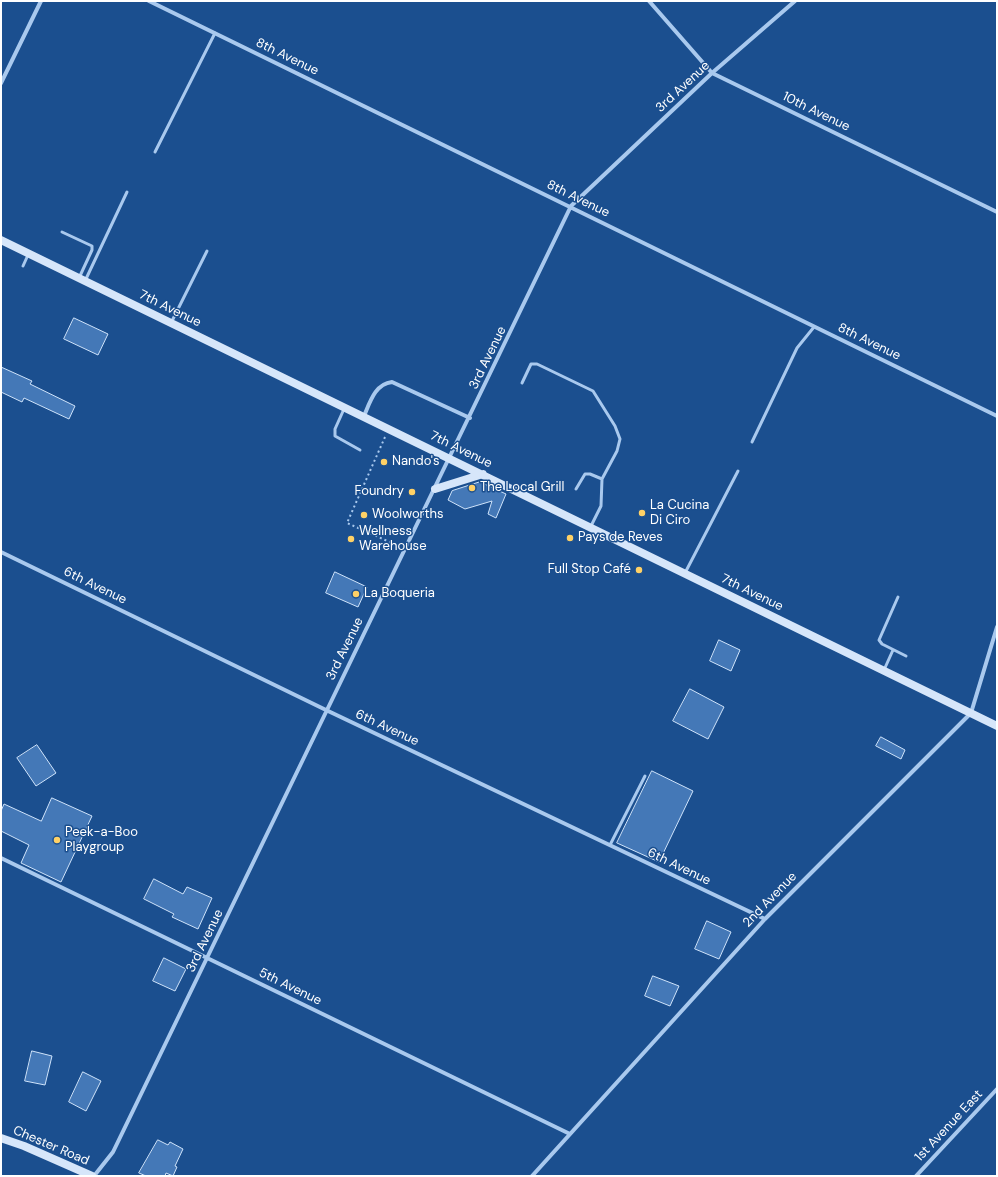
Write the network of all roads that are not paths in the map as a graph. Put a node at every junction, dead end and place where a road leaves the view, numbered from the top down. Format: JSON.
{"nodes":[{"id":1,"x":41,"y":1,"type":"edge"},
{"id":2,"x":149,"y":1,"type":"edge"},
{"id":3,"x":649,"y":1,"type":"edge"},
{"id":4,"x":795,"y":1,"type":"edge"},
{"id":5,"x":215,"y":33,"type":"junction"},
{"id":6,"x":712,"y":73,"type":"junction"},
{"id":7,"x":1,"y":83,"type":"edge"},
{"id":8,"x":155,"y":152,"type":"dead end"},
{"id":9,"x":127,"y":192,"type":"dead end"},
{"id":10,"x":571,"y":206,"type":"junction"},
{"id":11,"x":997,"y":212,"type":"edge"},
{"id":12,"x":62,"y":232,"type":"dead end"},
{"id":13,"x":1,"y":240,"type":"edge"},
{"id":14,"x":207,"y":251,"type":"dead end"},
{"id":15,"x":29,"y":254,"type":"junction"},
{"id":16,"x":23,"y":266,"type":"dead end"},
{"id":17,"x":82,"y":279,"type":"junction"},
{"id":18,"x":171,"y":323,"type":"junction"},
{"id":19,"x":814,"y":326,"type":"junction"},
{"id":20,"x":522,"y":383,"type":"dead end"},
{"id":21,"x":345,"y":407,"type":"junction"},
{"id":22,"x":364,"y":416,"type":"junction"},
{"id":23,"x":997,"y":416,"type":"edge"},
{"id":24,"x":470,"y":418,"type":"junction"},
{"id":25,"x":752,"y":442,"type":"dead end"},
{"id":26,"x":360,"y":450,"type":"dead end"},
{"id":27,"x":450,"y":458,"type":"junction"},
{"id":28,"x":738,"y":471,"type":"dead end"},
{"id":29,"x":484,"y":474,"type":"junction"},
{"id":30,"x":602,"y":479,"type":"junction"},
{"id":31,"x":435,"y":489,"type":"junction"},
{"id":32,"x":576,"y":489,"type":"dead end"},
{"id":33,"x":591,"y":527,"type":"junction"},
{"id":34,"x":1,"y":552,"type":"edge"},
{"id":35,"x":685,"y":573,"type":"junction"},
{"id":36,"x":898,"y":597,"type":"dead end"},
{"id":37,"x":997,"y":627,"type":"edge"},
{"id":38,"x":893,"y":650,"type":"junction"},
{"id":39,"x":906,"y":656,"type":"dead end"},
{"id":40,"x":884,"y":670,"type":"junction"},
{"id":41,"x":326,"y":710,"type":"junction"},
{"id":42,"x":971,"y":713,"type":"junction"},
{"id":43,"x":997,"y":726,"type":"edge"},
{"id":44,"x":645,"y":776,"type":"dead end"},
{"id":45,"x":610,"y":845,"type":"junction"},
{"id":46,"x":1,"y":858,"type":"edge"},
{"id":47,"x":765,"y":919,"type":"junction"},
{"id":48,"x":208,"y":959,"type":"junction"},
{"id":49,"x":997,"y":1089,"type":"edge"},
{"id":50,"x":570,"y":1134,"type":"junction"},
{"id":51,"x":1,"y":1138,"type":"edge"},
{"id":52,"x":93,"y":1176,"type":"edge"},
{"id":53,"x":532,"y":1176,"type":"edge"},
{"id":54,"x":916,"y":1176,"type":"edge"}],
"edges":[{"from":1,"to":7,"type":"street"},
{"from":2,"to":5,"type":"street","name":"8th Avenue"},
{"from":3,"to":6,"type":"street","name":"10th Avenue"},
{"from":4,"to":6,"type":"street","name":"3rd Avenue"},
{"from":5,"to":8,"type":"lane"},
{"from":5,"to":10,"type":"street","name":"8th Avenue"},
{"from":6,"to":10,"type":"street","name":"3rd Avenue"},
{"from":6,"to":11,"type":"street","name":"10th Avenue"},
{"from":9,"to":17,"type":"lane"},
{"from":10,"to":19,"type":"street","name":"8th Avenue"},
{"from":10,"to":24,"type":"street","name":"3rd Avenue"},
{"from":12,"to":17,"type":"lane"},
{"from":13,"to":15,"type":"main road","name":"7th Avenue"},
{"from":14,"to":18,"type":"lane"},
{"from":15,"to":16,"type":"lane"},
{"from":15,"to":17,"type":"main road","name":"7th Avenue"},
{"from":17,"to":18,"type":"main road","name":"7th Avenue"},
{"from":18,"to":21,"type":"main road","name":"7th Avenue"},
{"from":19,"to":23,"type":"street","name":"8th Avenue"},
{"from":19,"to":25,"type":"lane"},
{"from":20,"to":30,"type":"lane"},
{"from":21,"to":22,"type":"main road","name":"7th Avenue"},
{"from":21,"to":26,"type":"lane"},
{"from":22,"to":24,"type":"street"},
{"from":22,"to":27,"type":"main road","name":"7th Avenue"},
{"from":24,"to":27,"type":"street","name":"3rd Avenue"},
{"from":27,"to":29,"type":"main road","name":"7th Avenue"},
{"from":27,"to":31,"type":"street","name":"3rd Avenue"},
{"from":28,"to":35,"type":"lane"},
{"from":29,"to":31,"type":"main road"},
{"from":29,"to":33,"type":"main road","name":"7th Avenue"},
{"from":30,"to":32,"type":"lane"},
{"from":30,"to":33,"type":"lane"},
{"from":31,"to":41,"type":"street","name":"3rd Avenue"},
{"from":33,"to":35,"type":"main road","name":"7th Avenue"},
{"from":34,"to":41,"type":"street","name":"6th Avenue"},
{"from":35,"to":40,"type":"main road","name":"7th Avenue"},
{"from":36,"to":38,"type":"lane"},
{"from":37,"to":42,"type":"street","name":"2nd Avenue"},
{"from":38,"to":39,"type":"lane"},
{"from":38,"to":40,"type":"lane"},
{"from":40,"to":42,"type":"main road","name":"7th Avenue"},
{"from":41,"to":45,"type":"street","name":"6th Avenue"},
{"from":41,"to":48,"type":"street","name":"3rd Avenue"},
{"from":42,"to":43,"type":"main road","name":"7th Avenue"},
{"from":42,"to":47,"type":"street","name":"2nd Avenue"},
{"from":44,"to":45,"type":"lane"},
{"from":45,"to":47,"type":"street","name":"6th Avenue"},
{"from":46,"to":48,"type":"street","name":"5th Avenue"},
{"from":47,"to":50,"type":"street","name":"2nd Avenue"},
{"from":48,"to":50,"type":"street","name":"5th Avenue"},
{"from":48,"to":52,"type":"street","name":"3rd Avenue"},
{"from":49,"to":54,"type":"street","name":"1st Avenue East"},
{"from":50,"to":53,"type":"street","name":"2nd Avenue"},
{"from":51,"to":52,"type":"main road","name":"Chester Road"}]}
